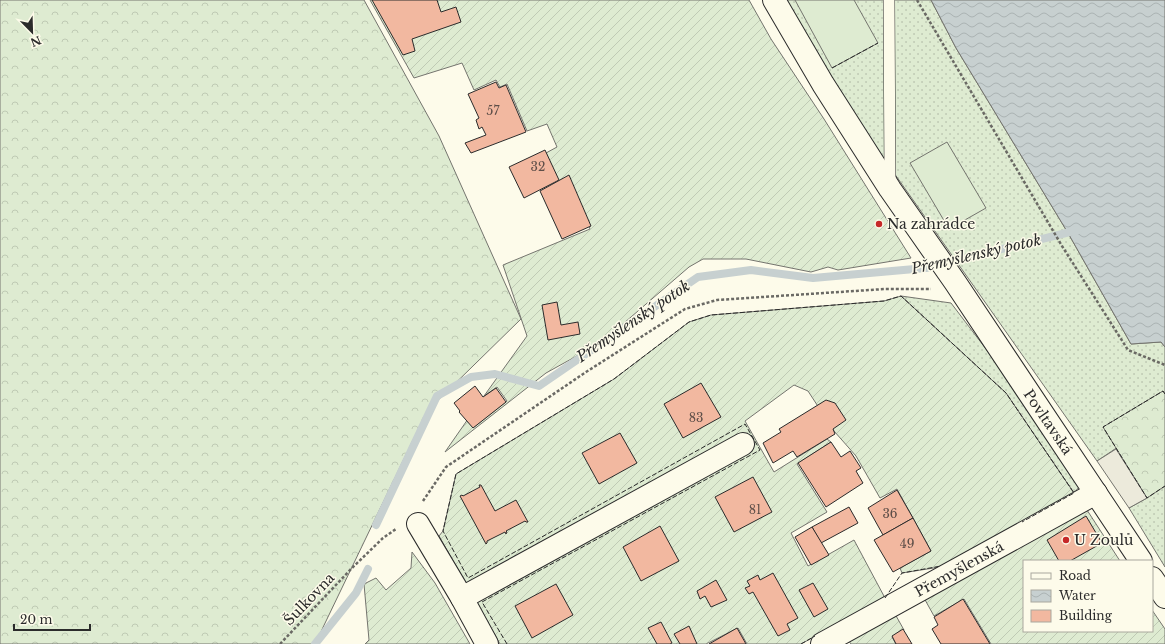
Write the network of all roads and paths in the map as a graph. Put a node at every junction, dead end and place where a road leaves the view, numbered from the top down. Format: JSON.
{"nodes":[{"id":1,"x":774,"y":0,"type":"edge"},
{"id":2,"x":889,"y":0,"type":"edge"},
{"id":3,"x":917,"y":0,"type":"edge"},
{"id":4,"x":890,"y":190,"type":"junction"},
{"id":5,"x":954,"y":282,"type":"junction"},
{"id":6,"x":1165,"y":365,"type":"edge"},
{"id":7,"x":743,"y":444,"type":"dead end"},
{"id":8,"x":1096,"y":493,"type":"junction"},
{"id":9,"x":418,"y":524,"type":"joint"},
{"id":10,"x":383,"y":538,"type":"dead end"},
{"id":11,"x":1140,"y":560,"type":"edge"},
{"id":12,"x":1153,"y":579,"type":"edge"},
{"id":13,"x":1165,"y":597,"type":"edge"},
{"id":14,"x":462,"y":598,"type":"junction"},
{"id":15,"x":280,"y":644,"type":"edge"},
{"id":16,"x":487,"y":644,"type":"edge"},
{"id":17,"x":822,"y":644,"type":"edge"}],
"edges":[{"from":1,"to":4,"type":"street","name":"Povltavská"},
{"from":2,"to":4,"type":"lane"},
{"from":3,"to":6,"type":"path"},
{"from":4,"to":5,"type":"street","name":"Povltavská"},
{"from":5,"to":8,"type":"street","name":"Povltavská"},
{"from":5,"to":9,"type":"path"},
{"from":7,"to":14,"type":"street"},
{"from":8,"to":11,"type":"street","name":"Povltavská"},
{"from":8,"to":17,"type":"street","name":"Přemyšlenská"},
{"from":9,"to":14,"type":"street"},
{"from":10,"to":15,"type":"path","name":"Šulkovna"},
{"from":12,"to":13,"type":"street"},
{"from":14,"to":16,"type":"street"}]}
